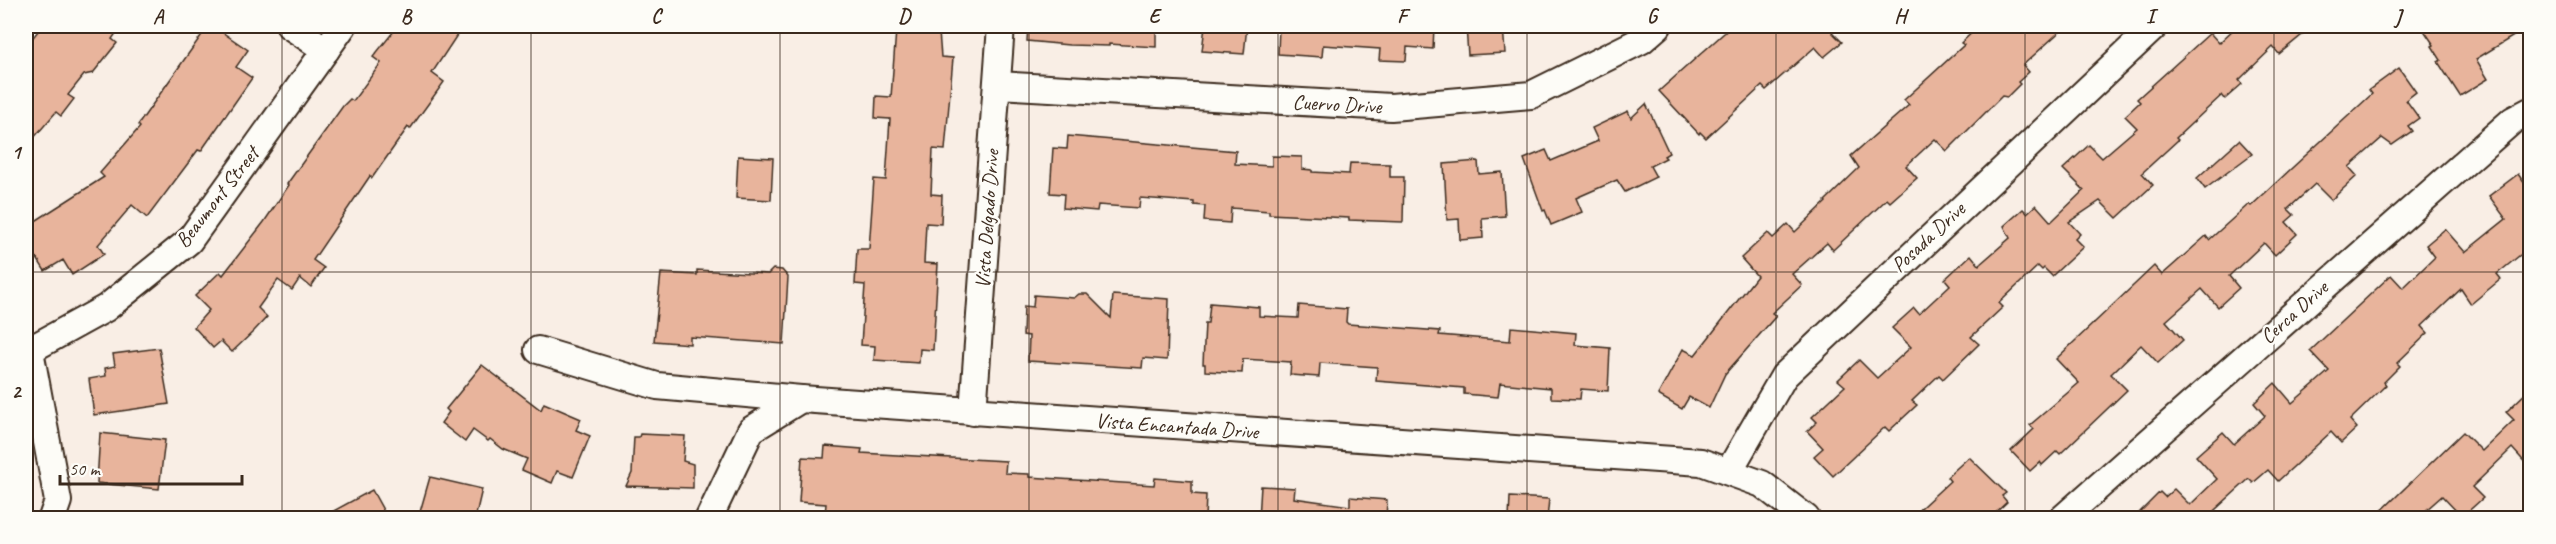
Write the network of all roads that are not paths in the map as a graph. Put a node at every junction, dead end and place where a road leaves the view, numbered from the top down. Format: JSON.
{"nodes":[{"id":1,"x":290,"y":26,"type":"edge"},
{"id":2,"x":343,"y":26,"type":"edge"},
{"id":3,"x":1001,"y":26,"type":"edge"},
{"id":4,"x":1658,"y":26,"type":"edge"},
{"id":5,"x":2155,"y":26,"type":"edge"},
{"id":6,"x":326,"y":50,"type":"junction"},
{"id":7,"x":997,"y":85,"type":"junction"},
{"id":8,"x":2530,"y":111,"type":"edge"},
{"id":9,"x":538,"y":350,"type":"dead end"},
{"id":10,"x":28,"y":351,"type":"edge"},
{"id":11,"x":801,"y":399,"type":"junction"},
{"id":12,"x":973,"y":412,"type":"junction"},
{"id":13,"x":1729,"y":471,"type":"junction"},
{"id":14,"x":52,"y":519,"type":"edge"},
{"id":15,"x":709,"y":519,"type":"edge"},
{"id":16,"x":1806,"y":519,"type":"edge"},
{"id":17,"x":2063,"y":519,"type":"edge"}],
"edges":[{"from":1,"to":6,"type":"street"},
{"from":2,"to":6,"type":"street","name":"Beaumont Street"},
{"from":3,"to":7,"type":"street","name":"Vista Delgado Drive"},
{"from":4,"to":7,"type":"street","name":"Cuervo Drive"},
{"from":5,"to":13,"type":"street","name":"Posada Drive"},
{"from":6,"to":10,"type":"street","name":"Beaumont Street"},
{"from":7,"to":12,"type":"street","name":"Vista Delgado Drive"},
{"from":8,"to":17,"type":"street","name":"Cerca Drive"},
{"from":9,"to":11,"type":"street","name":"Vista Encantada Drive"},
{"from":10,"to":14,"type":"street"},
{"from":11,"to":12,"type":"street","name":"Vista Encantada Drive"},
{"from":11,"to":15,"type":"street"},
{"from":12,"to":13,"type":"street","name":"Vista Encantada Drive"},
{"from":13,"to":16,"type":"street","name":"Vista Encantada Drive"}]}
